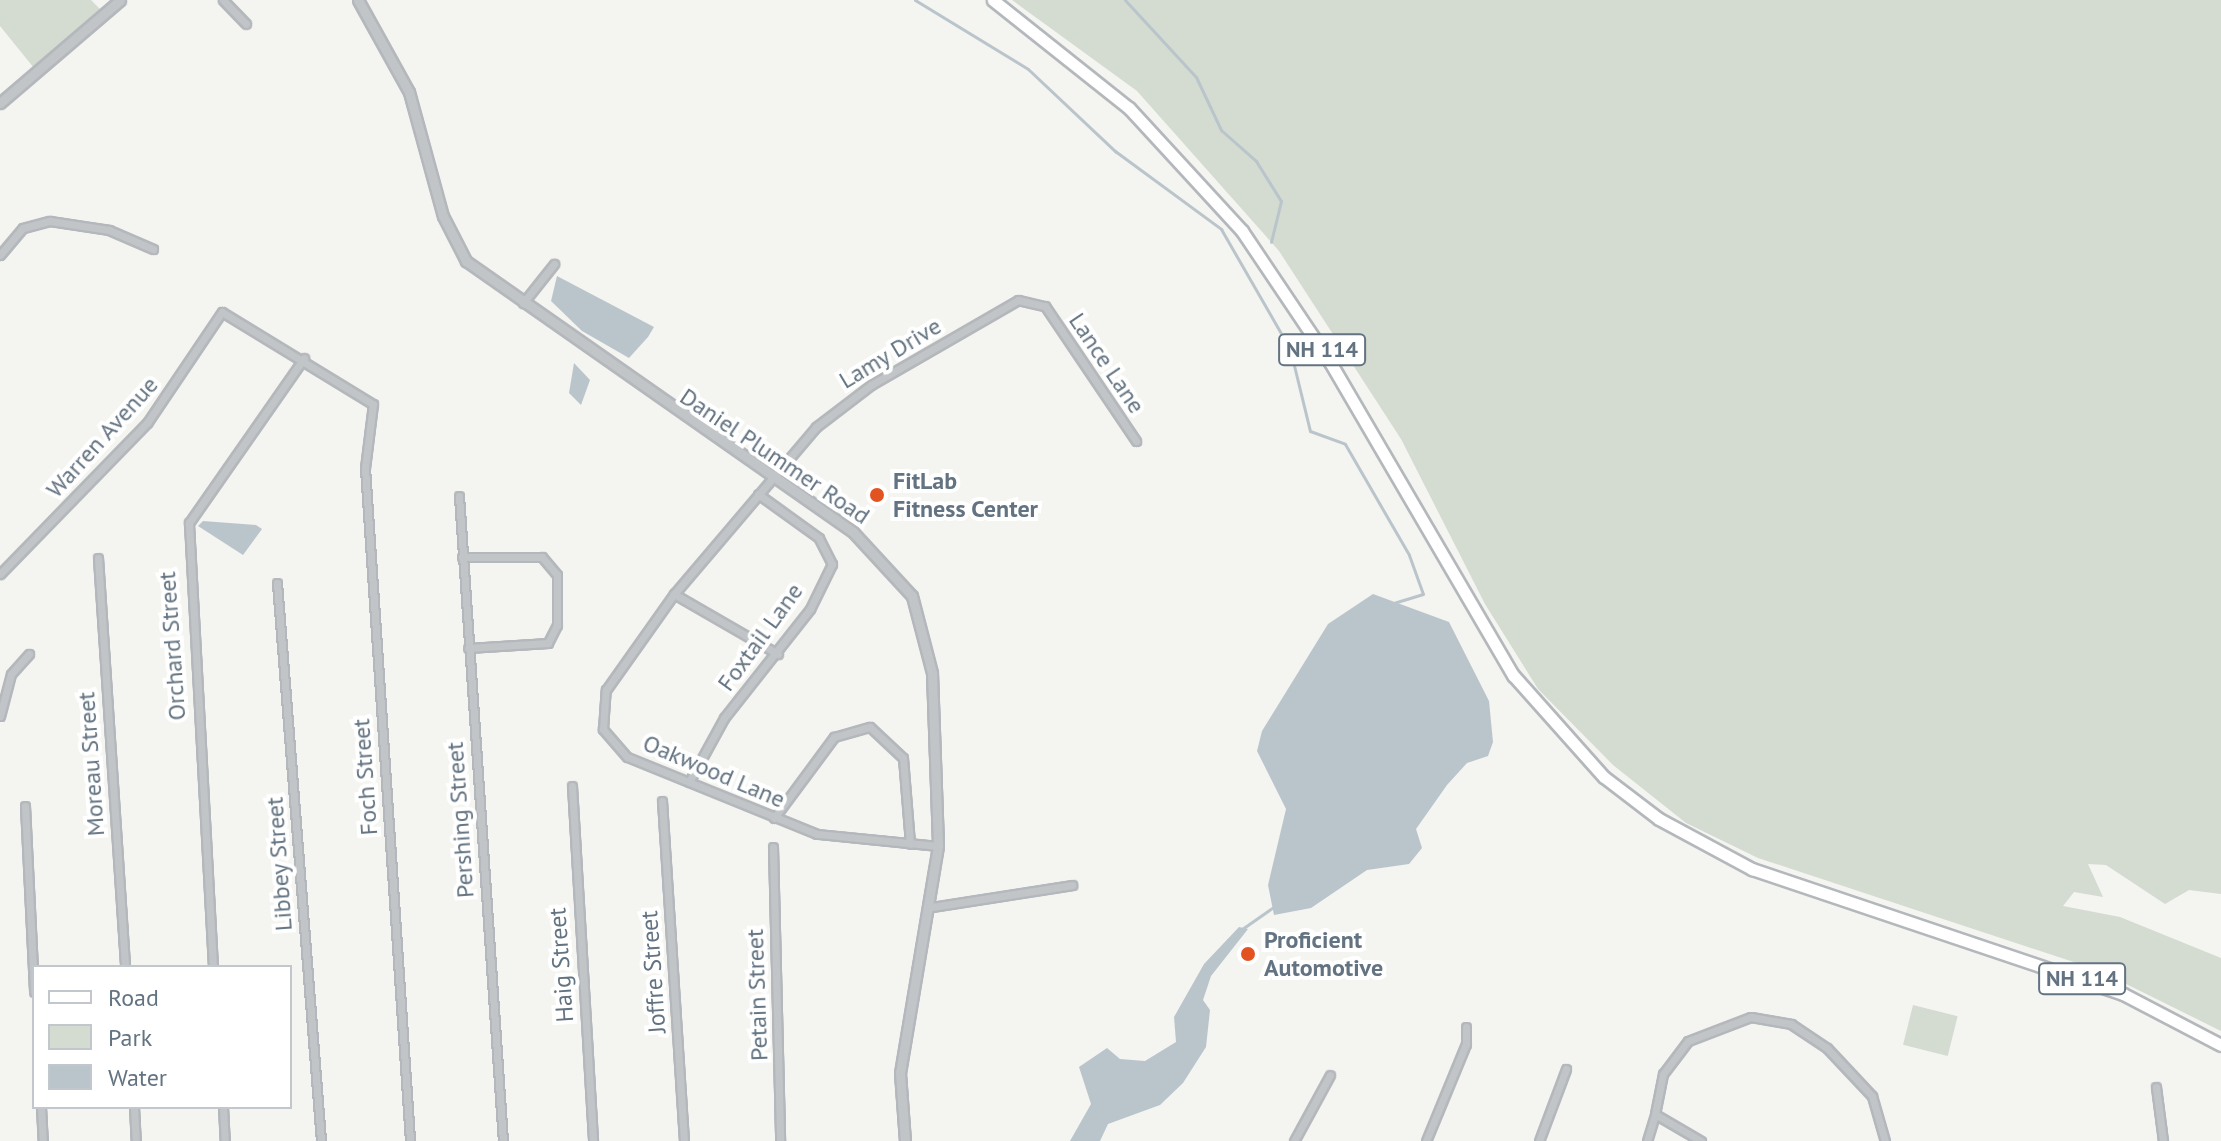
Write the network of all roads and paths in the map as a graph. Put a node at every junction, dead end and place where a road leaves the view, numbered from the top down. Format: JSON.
{"nodes":[{"id":1,"x":120,"y":0,"type":"edge"},
{"id":2,"x":223,"y":0,"type":"edge"},
{"id":3,"x":358,"y":0,"type":"edge"},
{"id":4,"x":993,"y":0,"type":"edge"},
{"id":5,"x":246,"y":24,"type":"dead end"},
{"id":6,"x":0,"y":103,"type":"edge"},
{"id":7,"x":153,"y":249,"type":"dead end"},
{"id":8,"x":0,"y":255,"type":"edge"},
{"id":9,"x":554,"y":264,"type":"dead end"},
{"id":10,"x":521,"y":305,"type":"junction"},
{"id":11,"x":1045,"y":306,"type":"joint"},
{"id":12,"x":304,"y":358,"type":"junction"},
{"id":13,"x":1136,"y":441,"type":"dead end"},
{"id":14,"x":773,"y":477,"type":"junction"},
{"id":15,"x":758,"y":494,"type":"junction"},
{"id":16,"x":459,"y":496,"type":"dead end"},
{"id":17,"x":462,"y":557,"type":"junction"},
{"id":18,"x":98,"y":558,"type":"dead end"},
{"id":19,"x":0,"y":574,"type":"edge"},
{"id":20,"x":277,"y":583,"type":"dead end"},
{"id":21,"x":674,"y":594,"type":"junction"},
{"id":22,"x":468,"y":648,"type":"junction"},
{"id":23,"x":29,"y":654,"type":"dead end"},
{"id":24,"x":778,"y":654,"type":"junction"},
{"id":25,"x":0,"y":716,"type":"edge"},
{"id":26,"x":689,"y":782,"type":"junction"},
{"id":27,"x":572,"y":786,"type":"dead end"},
{"id":28,"x":662,"y":801,"type":"dead end"},
{"id":29,"x":25,"y":806,"type":"dead end"},
{"id":30,"x":774,"y":818,"type":"junction"},
{"id":31,"x":910,"y":844,"type":"junction"},
{"id":32,"x":938,"y":846,"type":"junction"},
{"id":33,"x":773,"y":847,"type":"dead end"},
{"id":34,"x":1072,"y":885,"type":"dead end"},
{"id":35,"x":932,"y":907,"type":"junction"},
{"id":36,"x":33,"y":965,"type":"edge"},
{"id":37,"x":125,"y":965,"type":"edge"},
{"id":38,"x":213,"y":965,"type":"edge"},
{"id":39,"x":1466,"y":1027,"type":"dead end"},
{"id":40,"x":2221,"y":1045,"type":"edge"},
{"id":41,"x":1566,"y":1069,"type":"dead end"},
{"id":42,"x":1330,"y":1075,"type":"dead end"},
{"id":43,"x":2156,"y":1087,"type":"dead end"},
{"id":44,"x":41,"y":1109,"type":"edge"},
{"id":45,"x":134,"y":1109,"type":"edge"},
{"id":46,"x":223,"y":1109,"type":"edge"},
{"id":47,"x":1655,"y":1114,"type":"junction"},
{"id":48,"x":43,"y":1141,"type":"edge"},
{"id":49,"x":136,"y":1141,"type":"edge"},
{"id":50,"x":225,"y":1141,"type":"edge"},
{"id":51,"x":321,"y":1141,"type":"edge"},
{"id":52,"x":410,"y":1141,"type":"edge"},
{"id":53,"x":503,"y":1141,"type":"edge"},
{"id":54,"x":593,"y":1141,"type":"edge"},
{"id":55,"x":684,"y":1141,"type":"edge"},
{"id":56,"x":780,"y":1141,"type":"edge"},
{"id":57,"x":905,"y":1141,"type":"edge"},
{"id":58,"x":1294,"y":1141,"type":"edge"},
{"id":59,"x":1426,"y":1141,"type":"edge"},
{"id":60,"x":1539,"y":1141,"type":"edge"},
{"id":61,"x":1647,"y":1141,"type":"edge"},
{"id":62,"x":1701,"y":1141,"type":"edge"},
{"id":63,"x":1885,"y":1141,"type":"edge"},
{"id":64,"x":2163,"y":1141,"type":"edge"}],
"edges":[{"from":1,"to":6,"type":"street"},
{"from":2,"to":5,"type":"street"},
{"from":3,"to":10,"type":"street","name":"Daniel Plummer Road"},
{"from":4,"to":40,"type":"main road","number":"NH 114"},
{"from":7,"to":8,"type":"street"},
{"from":9,"to":10,"type":"street"},
{"from":10,"to":14,"type":"street","name":"Daniel Plummer Road"},
{"from":11,"to":13,"type":"street","name":"Lance Lane"},
{"from":11,"to":14,"type":"street","name":"Lamy Drive"},
{"from":12,"to":19,"type":"street","name":"Warren Avenue"},
{"from":12,"to":38,"type":"street","name":"Orchard Street"},
{"from":12,"to":52,"type":"street","name":"Foch Street"},
{"from":14,"to":15,"type":"street","name":"Oakwood Lane"},
{"from":14,"to":32,"type":"street","name":"Daniel Plummer Road"},
{"from":15,"to":21,"type":"street","name":"Oakwood Lane"},
{"from":15,"to":24,"type":"street","name":"Foxtail Lane"},
{"from":16,"to":17,"type":"street","name":"Pershing Street"},
{"from":17,"to":22,"type":"street","name":"Pershing Street"},
{"from":17,"to":22,"type":"street"},
{"from":18,"to":37,"type":"street","name":"Moreau Street"},
{"from":20,"to":51,"type":"street","name":"Libbey Street"},
{"from":21,"to":24,"type":"street"},
{"from":21,"to":26,"type":"street","name":"Oakwood Lane"},
{"from":22,"to":53,"type":"street","name":"Pershing Street"},
{"from":23,"to":25,"type":"street"},
{"from":24,"to":26,"type":"street","name":"Foxtail Lane"},
{"from":26,"to":30,"type":"street","name":"Oakwood Lane"},
{"from":27,"to":54,"type":"street","name":"Haig Street"},
{"from":28,"to":55,"type":"street","name":"Joffre Street"},
{"from":29,"to":36,"type":"street"},
{"from":30,"to":31,"type":"street","name":"Oakwood Lane"},
{"from":30,"to":31,"type":"street"},
{"from":31,"to":32,"type":"street","name":"Oakwood Lane"},
{"from":32,"to":35,"type":"street","name":"Daniel Plummer Road"},
{"from":33,"to":56,"type":"street","name":"Petain Street"},
{"from":34,"to":35,"type":"street"},
{"from":35,"to":57,"type":"street","name":"Daniel Plummer Road"},
{"from":39,"to":59,"type":"street"},
{"from":41,"to":60,"type":"street"},
{"from":42,"to":58,"type":"street"},
{"from":43,"to":64,"type":"street"},
{"from":44,"to":48,"type":"street"},
{"from":45,"to":49,"type":"street"},
{"from":46,"to":50,"type":"street"},
{"from":47,"to":61,"type":"street"},
{"from":47,"to":62,"type":"street"},
{"from":47,"to":63,"type":"street"}]}
